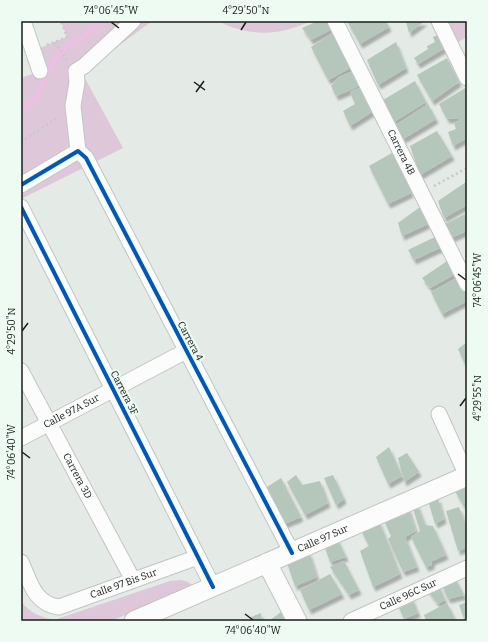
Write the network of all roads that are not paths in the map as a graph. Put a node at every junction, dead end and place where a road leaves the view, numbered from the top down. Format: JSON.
{"nodes":[{"id":1,"x":23,"y":21,"type":"edge"},
{"id":2,"x":131,"y":21,"type":"edge"},
{"id":3,"x":336,"y":21,"type":"edge"},
{"id":4,"x":439,"y":21,"type":"edge"},
{"id":5,"x":40,"y":71,"type":"dead end"},
{"id":6,"x":467,"y":78,"type":"edge"},
{"id":7,"x":82,"y":154,"type":"junction"},
{"id":8,"x":21,"y":184,"type":"edge"},
{"id":9,"x":21,"y":206,"type":"edge"},
{"id":10,"x":467,"y":284,"type":"edge"},
{"id":11,"x":186,"y":351,"type":"junction"},
{"id":12,"x":21,"y":371,"type":"edge"},
{"id":13,"x":114,"y":390,"type":"junction"},
{"id":14,"x":439,"y":414,"type":"dead end"},
{"id":15,"x":49,"y":424,"type":"junction"},
{"id":16,"x":21,"y":438,"type":"edge"},
{"id":17,"x":467,"y":476,"type":"edge"},
{"id":18,"x":292,"y":553,"type":"junction"},
{"id":19,"x":198,"y":557,"type":"junction"},
{"id":20,"x":21,"y":562,"type":"edge"},
{"id":21,"x":267,"y":564,"type":"junction"},
{"id":22,"x":467,"y":568,"type":"edge"},
{"id":23,"x":133,"y":580,"type":"junction"},
{"id":24,"x":213,"y":587,"type":"junction"},
{"id":25,"x":134,"y":621,"type":"edge"},
{"id":26,"x":297,"y":621,"type":"edge"},
{"id":27,"x":350,"y":621,"type":"edge"}],
"edges":[{"from":1,"to":5,"type":"street"},
{"from":2,"to":7,"type":"street"},
{"from":3,"to":10,"type":"street","name":"Carrera 4B"},
{"from":4,"to":6,"type":"street"},
{"from":7,"to":8,"type":"street"},
{"from":7,"to":11,"type":"street","name":"Carrera 4"},
{"from":9,"to":13,"type":"street","name":"Carrera 3F"},
{"from":11,"to":13,"type":"street","name":"Calle 97A Sur"},
{"from":11,"to":18,"type":"street","name":"Carrera 4"},
{"from":12,"to":15,"type":"street","name":"Carrera 3D"},
{"from":13,"to":15,"type":"street","name":"Calle 97A Sur"},
{"from":13,"to":19,"type":"street","name":"Carrera 3F"},
{"from":14,"to":17,"type":"street"},
{"from":15,"to":16,"type":"street","name":"Calle 97A Sur"},
{"from":15,"to":23,"type":"street","name":"Carrera 3D"},
{"from":17,"to":18,"type":"street","name":"Calle 97 Sur"},
{"from":18,"to":21,"type":"street","name":"Calle 97 Sur"},
{"from":19,"to":23,"type":"street","name":"Calle 97 Bis Sur"},
{"from":19,"to":24,"type":"street","name":"Carrera 3F"},
{"from":20,"to":23,"type":"street","name":"Calle 97 Bis Sur"},
{"from":21,"to":24,"type":"street","name":"Calle 97 Sur"},
{"from":21,"to":26,"type":"street"},
{"from":22,"to":27,"type":"street","name":"Calle 96C Sur"},
{"from":24,"to":25,"type":"street","name":"Calle 97 Sur"}]}
